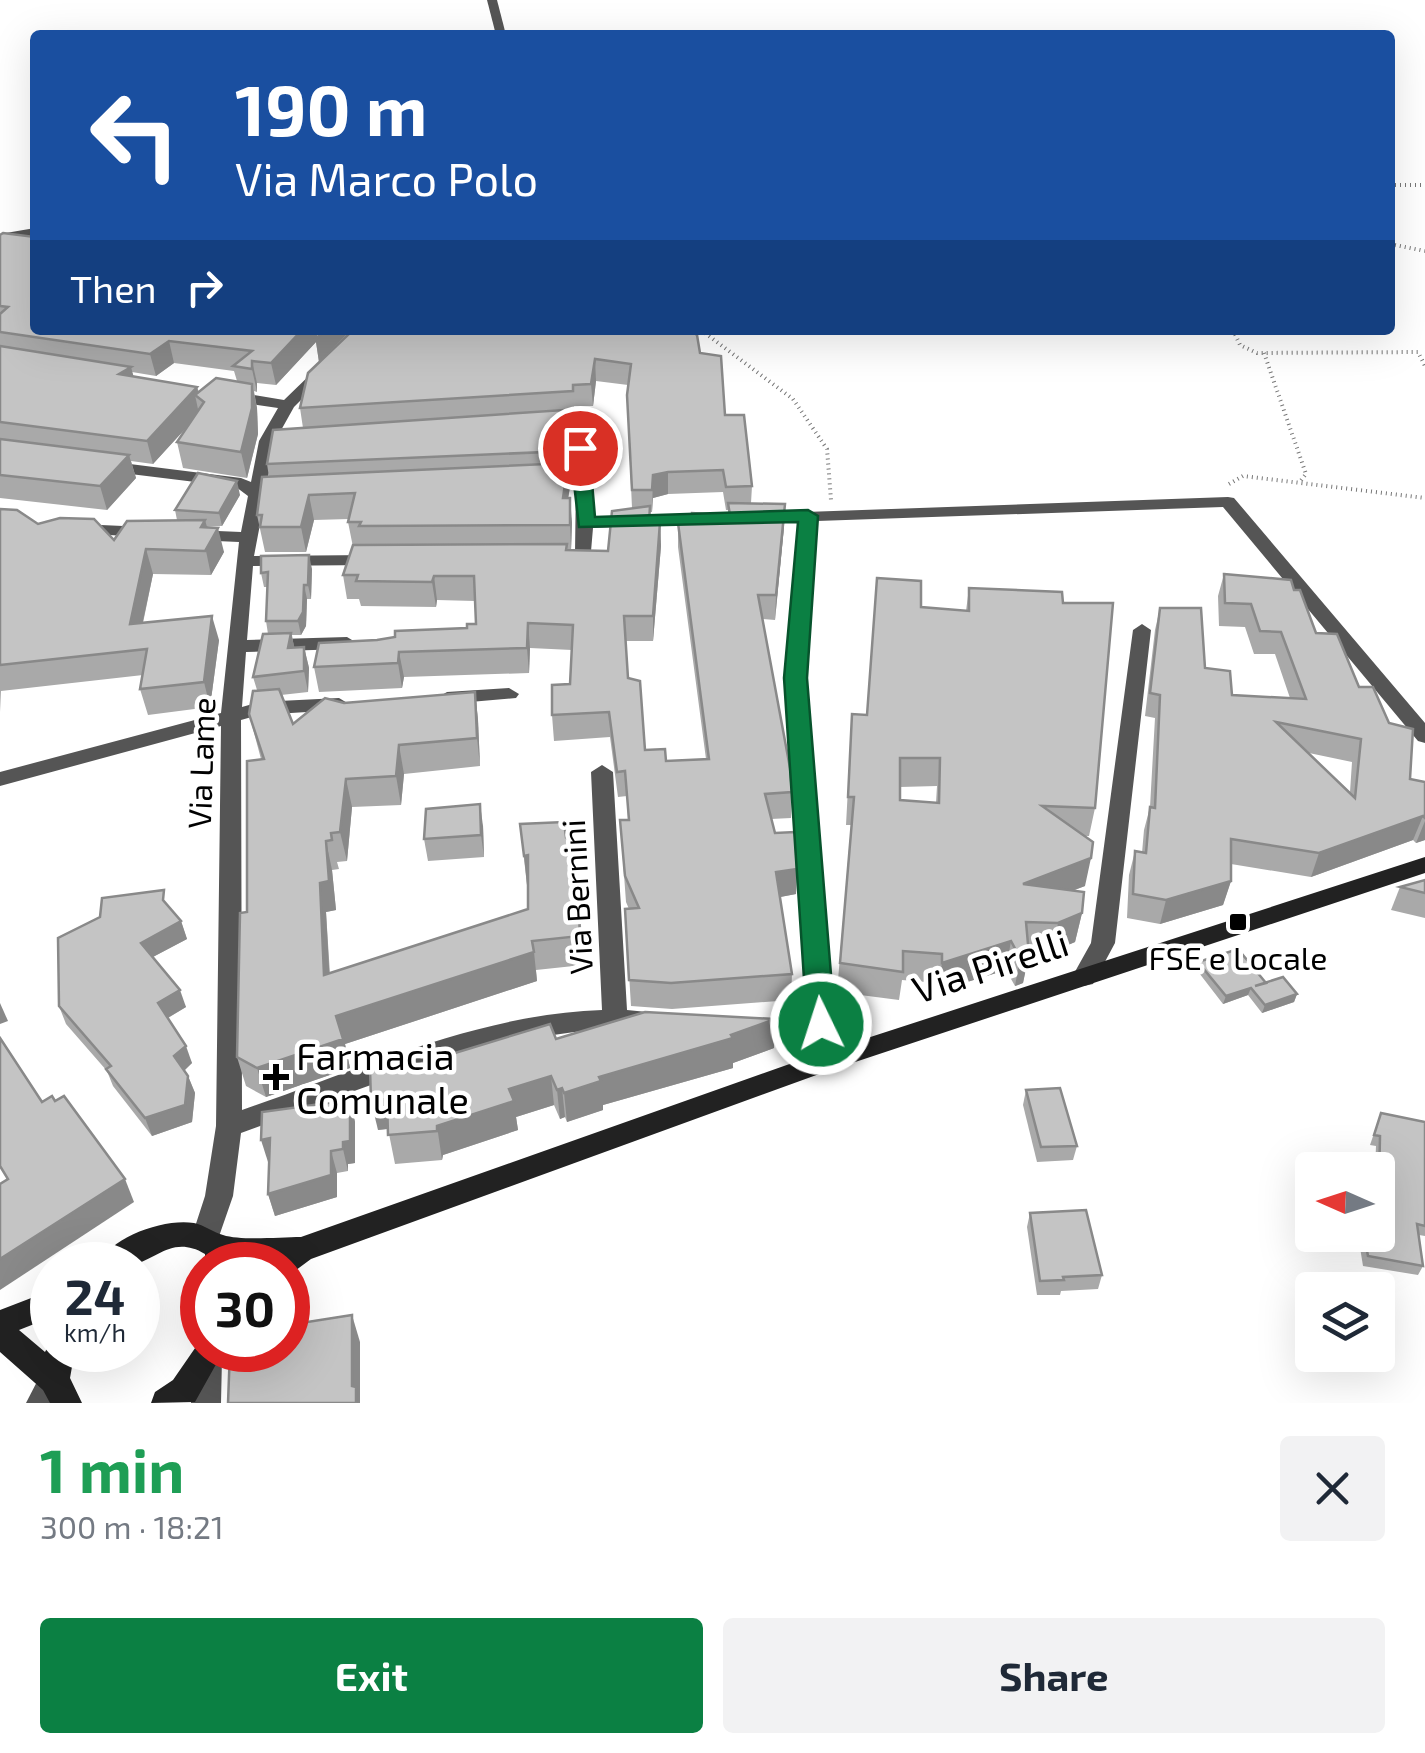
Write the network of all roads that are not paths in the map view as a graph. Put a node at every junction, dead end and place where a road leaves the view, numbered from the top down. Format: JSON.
{"nodes":[{"id":1,"x":492,"y":0,"type":"edge"},
{"id":2,"x":499,"y":30,"type":"edge"},
{"id":3,"x":30,"y":233,"type":"edge"},
{"id":4,"x":0,"y":238,"type":"edge"},
{"id":5,"x":339,"y":355,"type":"edge"},
{"id":6,"x":211,"y":393,"type":"edge"},
{"id":7,"x":288,"y":405,"type":"junction"},
{"id":8,"x":517,"y":424,"type":"edge"},
{"id":9,"x":286,"y":440,"type":"edge"},
{"id":10,"x":267,"y":441,"type":"junction"},
{"id":11,"x":83,"y":463,"type":"edge"},
{"id":12,"x":294,"y":492,"type":"edge"},
{"id":13,"x":255,"y":494,"type":"junction"},
{"id":14,"x":808,"y":516,"type":"junction"},
{"id":15,"x":586,"y":523,"type":"junction"},
{"id":16,"x":57,"y":528,"type":"edge"},
{"id":17,"x":247,"y":537,"type":"junction"},
{"id":18,"x":384,"y":560,"type":"edge"},
{"id":19,"x":544,"y":560,"type":"edge"},
{"id":20,"x":244,"y":561,"type":"junction"},
{"id":21,"x":1142,"y":630,"type":"dead end"},
{"id":22,"x":372,"y":642,"type":"edge"},
{"id":23,"x":239,"y":646,"type":"junction"},
{"id":24,"x":509,"y":694,"type":"dead end"},
{"id":25,"x":432,"y":699,"type":"edge"},
{"id":26,"x":355,"y":703,"type":"edge"},
{"id":27,"x":231,"y":718,"type":"junction"},
{"id":28,"x":1425,"y":736,"type":"edge"},
{"id":29,"x":602,"y":772,"type":"dead end"},
{"id":30,"x":0,"y":779,"type":"edge"},
{"id":31,"x":1425,"y":864,"type":"edge"},
{"id":32,"x":1084,"y":977,"type":"junction"},
{"id":33,"x":615,"y":1018,"type":"junction"},
{"id":34,"x":672,"y":1022,"type":"edge"},
{"id":35,"x":729,"y":1028,"type":"edge"},
{"id":36,"x":819,"y":1063,"type":"junction"},
{"id":37,"x":229,"y":1126,"type":"junction"},
{"id":38,"x":150,"y":1242,"type":"edge"},
{"id":39,"x":194,"y":1242,"type":"edge"},
{"id":40,"x":216,"y":1242,"type":"edge"},
{"id":41,"x":310,"y":1251,"type":"edge"},
{"id":42,"x":30,"y":1312,"type":"edge"},
{"id":43,"x":0,"y":1324,"type":"edge"},
{"id":44,"x":0,"y":1333,"type":"edge"},
{"id":45,"x":196,"y":1372,"type":"edge"},
{"id":46,"x":207,"y":1372,"type":"edge"},
{"id":47,"x":56,"y":1384,"type":"edge"},
{"id":48,"x":166,"y":1403,"type":"edge"},
{"id":49,"x":206,"y":1403,"type":"edge"}],
"edges":[{"from":1,"to":2,"type":"street"},
{"from":3,"to":4,"type":"street"},
{"from":5,"to":7,"type":"street","name":"Via Lame"},
{"from":6,"to":7,"type":"street"},
{"from":7,"to":10,"type":"street","name":"Via Lame"},
{"from":8,"to":15,"type":"street"},
{"from":9,"to":10,"type":"street"},
{"from":10,"to":13,"type":"street","name":"Via Lame"},
{"from":11,"to":13,"type":"street"},
{"from":12,"to":13,"type":"street"},
{"from":13,"to":17,"type":"street","name":"Via Lame"},
{"from":14,"to":15,"type":"street"},
{"from":14,"to":28,"type":"street"},
{"from":14,"to":36,"type":"street"},
{"from":15,"to":19,"type":"street"},
{"from":16,"to":17,"type":"street"},
{"from":17,"to":20,"type":"street","name":"Via Lame"},
{"from":18,"to":20,"type":"street"},
{"from":20,"to":23,"type":"street","name":"Via Lame"},
{"from":21,"to":32,"type":"street"},
{"from":22,"to":23,"type":"street"},
{"from":23,"to":27,"type":"street","name":"Via Lame"},
{"from":24,"to":25,"type":"street"},
{"from":26,"to":27,"type":"street"},
{"from":27,"to":30,"type":"street"},
{"from":27,"to":37,"type":"street","name":"Via Lame"},
{"from":29,"to":33,"type":"street","name":"Via Bernini"},
{"from":31,"to":32,"type":"main road","name":"Via Pirelli"},
{"from":32,"to":36,"type":"main road","name":"Via Pirelli"},
{"from":33,"to":34,"type":"street"},
{"from":33,"to":37,"type":"street"},
{"from":35,"to":36,"type":"street"},
{"from":36,"to":41,"type":"main road","name":"Via Pirelli"},
{"from":37,"to":40,"type":"street","name":"Via Lame"},
{"from":38,"to":39,"type":"main road","name":"Via Pirelli"},
{"from":42,"to":43,"type":"main road"},
{"from":44,"to":47,"type":"main road"},
{"from":45,"to":48,"type":"main road"},
{"from":46,"to":49,"type":"street"}]}
